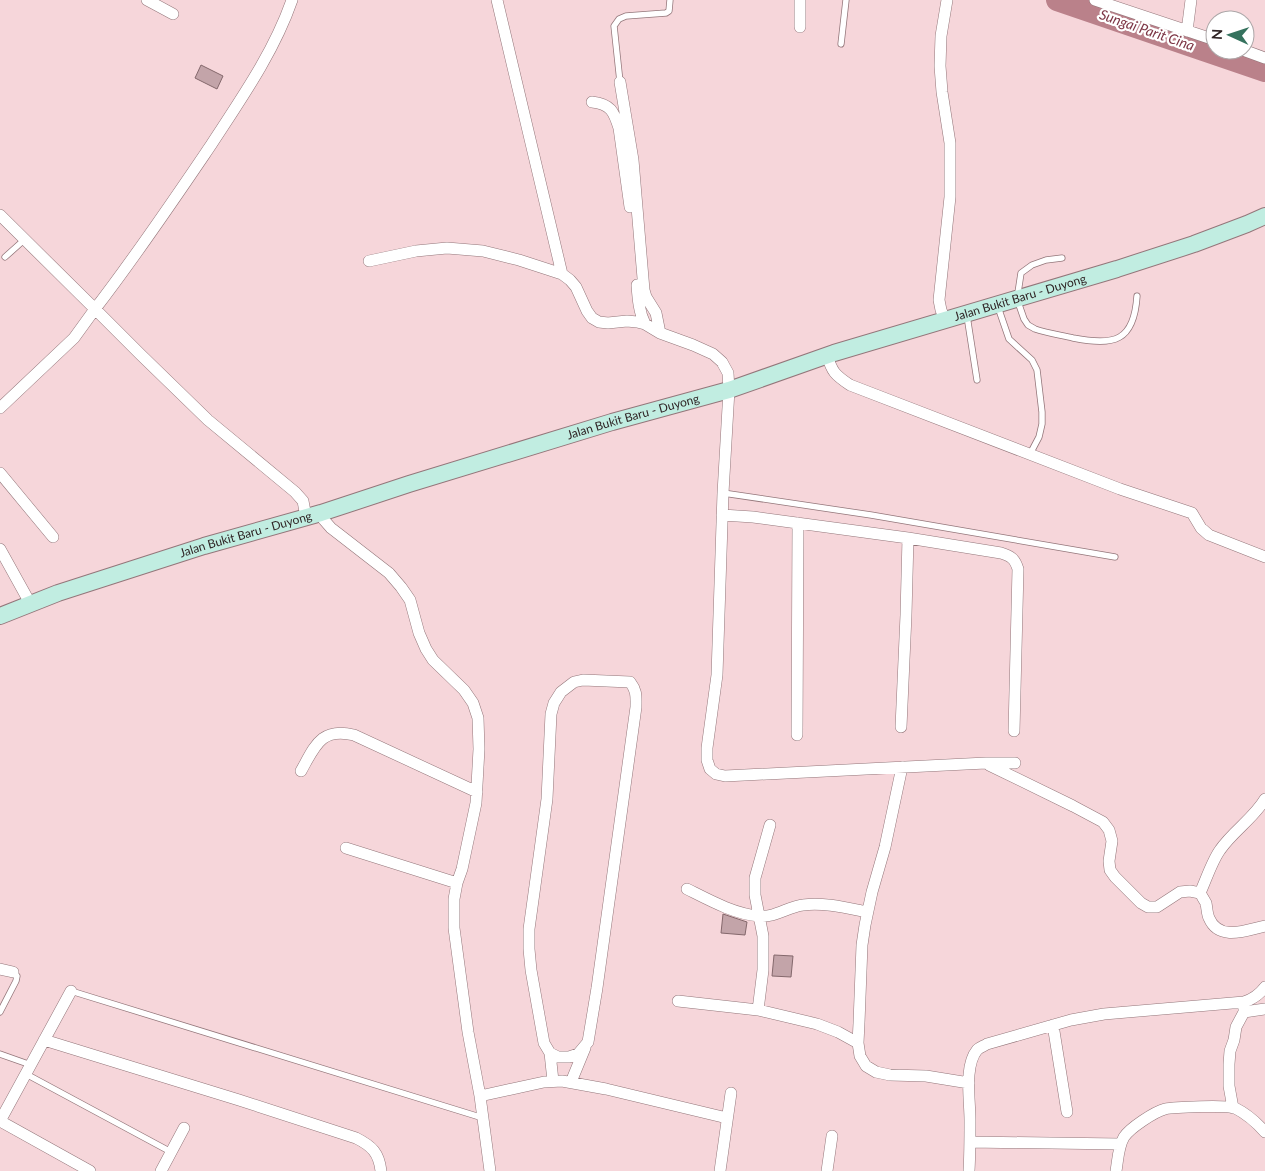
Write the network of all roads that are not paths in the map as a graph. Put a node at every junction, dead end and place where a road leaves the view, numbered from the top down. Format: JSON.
{"nodes":[{"id":1,"x":147,"y":0,"type":"edge"},
{"id":2,"x":292,"y":0,"type":"edge"},
{"id":3,"x":497,"y":0,"type":"edge"},
{"id":4,"x":670,"y":0,"type":"edge"},
{"id":5,"x":800,"y":0,"type":"edge"},
{"id":6,"x":846,"y":0,"type":"edge"},
{"id":7,"x":947,"y":0,"type":"edge"},
{"id":8,"x":1095,"y":0,"type":"edge"},
{"id":9,"x":1191,"y":0,"type":"edge"},
{"id":10,"x":1112,"y":3,"type":"edge"},
{"id":11,"x":173,"y":14,"type":"dead end"},
{"id":12,"x":800,"y":27,"type":"dead end"},
{"id":13,"x":1187,"y":30,"type":"junction"},
{"id":14,"x":1205,"y":36,"type":"edge"},
{"id":15,"x":841,"y":44,"type":"dead end"},
{"id":16,"x":620,"y":82,"type":"joint"},
{"id":17,"x":592,"y":102,"type":"dead end"},
{"id":18,"x":0,"y":215,"type":"edge"},
{"id":19,"x":1265,"y":216,"type":"edge"},
{"id":20,"x":24,"y":240,"type":"junction"},
{"id":21,"x":5,"y":257,"type":"dead end"},
{"id":22,"x":1062,"y":258,"type":"dead end"},
{"id":23,"x":368,"y":261,"type":"dead end"},
{"id":24,"x":562,"y":274,"type":"junction"},
{"id":25,"x":1137,"y":296,"type":"dead end"},
{"id":26,"x":1017,"y":299,"type":"junction"},
{"id":27,"x":997,"y":305,"type":"junction"},
{"id":28,"x":95,"y":309,"type":"junction"},
{"id":29,"x":966,"y":314,"type":"junction"},
{"id":30,"x":945,"y":320,"type":"junction"},
{"id":31,"x":645,"y":324,"type":"junction"},
{"id":32,"x":660,"y":333,"type":"junction"},
{"id":33,"x":827,"y":355,"type":"junction"},
{"id":34,"x":977,"y":380,"type":"dead end"},
{"id":35,"x":729,"y":390,"type":"junction"},
{"id":36,"x":0,"y":408,"type":"edge"},
{"id":37,"x":1030,"y":454,"type":"junction"},
{"id":38,"x":0,"y":472,"type":"edge"},
{"id":39,"x":723,"y":493,"type":"junction"},
{"id":40,"x":313,"y":515,"type":"junction"},
{"id":41,"x":722,"y":515,"type":"junction"},
{"id":42,"x":798,"y":523,"type":"junction"},
{"id":43,"x":53,"y":537,"type":"dead end"},
{"id":44,"x":908,"y":538,"type":"junction"},
{"id":45,"x":0,"y":549,"type":"edge"},
{"id":46,"x":1115,"y":557,"type":"dead end"},
{"id":47,"x":1265,"y":557,"type":"edge"},
{"id":48,"x":30,"y":603,"type":"junction"},
{"id":49,"x":0,"y":616,"type":"edge"},
{"id":50,"x":901,"y":727,"type":"dead end"},
{"id":51,"x":1014,"y":731,"type":"dead end"},
{"id":52,"x":796,"y":735,"type":"dead end"},
{"id":53,"x":986,"y":763,"type":"junction"},
{"id":54,"x":1015,"y":764,"type":"dead end"},
{"id":55,"x":902,"y":767,"type":"junction"},
{"id":56,"x":300,"y":771,"type":"dead end"},
{"id":57,"x":477,"y":792,"type":"junction"},
{"id":58,"x":1265,"y":799,"type":"edge"},
{"id":59,"x":770,"y":825,"type":"dead end"},
{"id":60,"x":346,"y":848,"type":"dead end"},
{"id":61,"x":457,"y":883,"type":"junction"},
{"id":62,"x":687,"y":889,"type":"dead end"},
{"id":63,"x":1200,"y":893,"type":"junction"},
{"id":64,"x":867,"y":912,"type":"junction"},
{"id":65,"x":759,"y":916,"type":"junction"},
{"id":66,"x":1265,"y":926,"type":"edge"},
{"id":67,"x":0,"y":969,"type":"edge"},
{"id":68,"x":14,"y":972,"type":"joint"},
{"id":69,"x":1265,"y":987,"type":"edge"},
{"id":70,"x":71,"y":991,"type":"joint"},
{"id":71,"x":678,"y":1002,"type":"dead end"},
{"id":72,"x":1244,"y":1007,"type":"junction"},
{"id":73,"x":1265,"y":1009,"type":"edge"},
{"id":74,"x":758,"y":1010,"type":"junction"},
{"id":75,"x":0,"y":1012,"type":"edge"},
{"id":76,"x":1053,"y":1026,"type":"junction"},
{"id":77,"x":44,"y":1040,"type":"junction"},
{"id":78,"x":588,"y":1042,"type":"junction"},
{"id":79,"x":858,"y":1043,"type":"junction"},
{"id":80,"x":0,"y":1054,"type":"edge"},
{"id":81,"x":550,"y":1054,"type":"junction"},
{"id":82,"x":28,"y":1069,"type":"junction"},
{"id":83,"x":553,"y":1081,"type":"junction"},
{"id":84,"x":571,"y":1082,"type":"junction"},
{"id":85,"x":969,"y":1083,"type":"junction"},
{"id":86,"x":731,"y":1093,"type":"dead end"},
{"id":87,"x":480,"y":1096,"type":"junction"},
{"id":88,"x":1233,"y":1108,"type":"junction"},
{"id":89,"x":1067,"y":1112,"type":"dead end"},
{"id":90,"x":483,"y":1118,"type":"junction"},
{"id":91,"x":727,"y":1118,"type":"junction"},
{"id":92,"x":0,"y":1121,"type":"edge"},
{"id":93,"x":184,"y":1128,"type":"dead end"},
{"id":94,"x":1265,"y":1132,"type":"edge"},
{"id":95,"x":832,"y":1136,"type":"dead end"},
{"id":96,"x":970,"y":1142,"type":"junction"},
{"id":97,"x":1120,"y":1144,"type":"junction"},
{"id":98,"x":171,"y":1152,"type":"junction"},
{"id":99,"x":90,"y":1171,"type":"edge"},
{"id":100,"x":161,"y":1171,"type":"edge"},
{"id":101,"x":380,"y":1171,"type":"edge"},
{"id":102,"x":490,"y":1171,"type":"edge"},
{"id":103,"x":720,"y":1171,"type":"edge"},
{"id":104,"x":827,"y":1171,"type":"edge"},
{"id":105,"x":970,"y":1171,"type":"edge"},
{"id":106,"x":1116,"y":1171,"type":"edge"}],
"edges":[{"from":1,"to":11,"type":"street"},
{"from":2,"to":28,"type":"street"},
{"from":3,"to":24,"type":"street"},
{"from":4,"to":16,"type":"lane"},
{"from":5,"to":12,"type":"street"},
{"from":6,"to":15,"type":"lane"},
{"from":7,"to":30,"type":"street"},
{"from":8,"to":10,"type":"street"},
{"from":9,"to":13,"type":"street"},
{"from":10,"to":13,"type":"street"},
{"from":13,"to":14,"type":"street"},
{"from":16,"to":32,"type":"street"},
{"from":17,"to":31,"type":"street"},
{"from":18,"to":20,"type":"street"},
{"from":19,"to":26,"type":"main road","name":"Jalan Bukit Baru - Duyong"},
{"from":20,"to":21,"type":"lane"},
{"from":20,"to":28,"type":"street"},
{"from":22,"to":26,"type":"lane"},
{"from":23,"to":24,"type":"street"},
{"from":24,"to":31,"type":"street"},
{"from":25,"to":26,"type":"lane"},
{"from":26,"to":27,"type":"main road","name":"Jalan Bukit Baru - Duyong"},
{"from":27,"to":29,"type":"main road","name":"Jalan Bukit Baru - Duyong"},
{"from":27,"to":37,"type":"lane"},
{"from":28,"to":36,"type":"street"},
{"from":28,"to":40,"type":"street"},
{"from":29,"to":30,"type":"main road","name":"Jalan Bukit Baru - Duyong"},
{"from":29,"to":34,"type":"lane"},
{"from":30,"to":33,"type":"main road","name":"Jalan Bukit Baru - Duyong"},
{"from":31,"to":32,"type":"street"},
{"from":32,"to":35,"type":"street"},
{"from":33,"to":35,"type":"main road","name":"Jalan Bukit Baru - Duyong"},
{"from":33,"to":37,"type":"street"},
{"from":35,"to":39,"type":"street"},
{"from":35,"to":40,"type":"main road","name":"Jalan Bukit Baru - Duyong"},
{"from":37,"to":47,"type":"street"},
{"from":38,"to":43,"type":"street"},
{"from":39,"to":41,"type":"street"},
{"from":39,"to":46,"type":"lane"},
{"from":40,"to":48,"type":"main road","name":"Jalan Bukit Baru - Duyong"},
{"from":40,"to":57,"type":"street"},
{"from":41,"to":42,"type":"street"},
{"from":41,"to":55,"type":"street"},
{"from":42,"to":44,"type":"street"},
{"from":42,"to":52,"type":"street"},
{"from":44,"to":50,"type":"street"},
{"from":44,"to":51,"type":"street"},
{"from":45,"to":48,"type":"street"},
{"from":48,"to":49,"type":"main road","name":"Jalan Bukit Baru - Duyong"},
{"from":53,"to":54,"type":"street"},
{"from":53,"to":55,"type":"street"},
{"from":53,"to":63,"type":"street"},
{"from":55,"to":64,"type":"street"},
{"from":56,"to":57,"type":"street"},
{"from":57,"to":61,"type":"street"},
{"from":58,"to":63,"type":"street"},
{"from":59,"to":65,"type":"street"},
{"from":60,"to":61,"type":"street"},
{"from":61,"to":87,"type":"street"},
{"from":62,"to":65,"type":"street"},
{"from":63,"to":66,"type":"street"},
{"from":64,"to":65,"type":"street"},
{"from":64,"to":79,"type":"street"},
{"from":65,"to":74,"type":"street"},
{"from":67,"to":68,"type":"street"},
{"from":68,"to":75,"type":"lane"},
{"from":69,"to":72,"type":"street"},
{"from":70,"to":77,"type":"street"},
{"from":70,"to":90,"type":"lane"},
{"from":71,"to":74,"type":"street"},
{"from":72,"to":73,"type":"street"},
{"from":72,"to":76,"type":"street"},
{"from":72,"to":88,"type":"street"},
{"from":74,"to":79,"type":"street"},
{"from":76,"to":85,"type":"street"},
{"from":76,"to":89,"type":"street"},
{"from":77,"to":82,"type":"street"},
{"from":77,"to":101,"type":"street"},
{"from":78,"to":81,"type":"street"},
{"from":78,"to":81,"type":"street"},
{"from":78,"to":84,"type":"street"},
{"from":79,"to":85,"type":"street"},
{"from":80,"to":82,"type":"lane"},
{"from":81,"to":83,"type":"street"},
{"from":82,"to":92,"type":"street"},
{"from":82,"to":98,"type":"lane"},
{"from":83,"to":84,"type":"street"},
{"from":83,"to":87,"type":"street"},
{"from":84,"to":91,"type":"street"},
{"from":85,"to":96,"type":"street"},
{"from":86,"to":91,"type":"street"},
{"from":87,"to":90,"type":"street"},
{"from":88,"to":94,"type":"street"},
{"from":88,"to":97,"type":"street"},
{"from":90,"to":102,"type":"street"},
{"from":91,"to":103,"type":"street"},
{"from":92,"to":99,"type":"street"},
{"from":93,"to":98,"type":"street"},
{"from":95,"to":104,"type":"street"},
{"from":96,"to":97,"type":"street"},
{"from":96,"to":105,"type":"street"},
{"from":97,"to":106,"type":"street"},
{"from":98,"to":100,"type":"street"}]}
